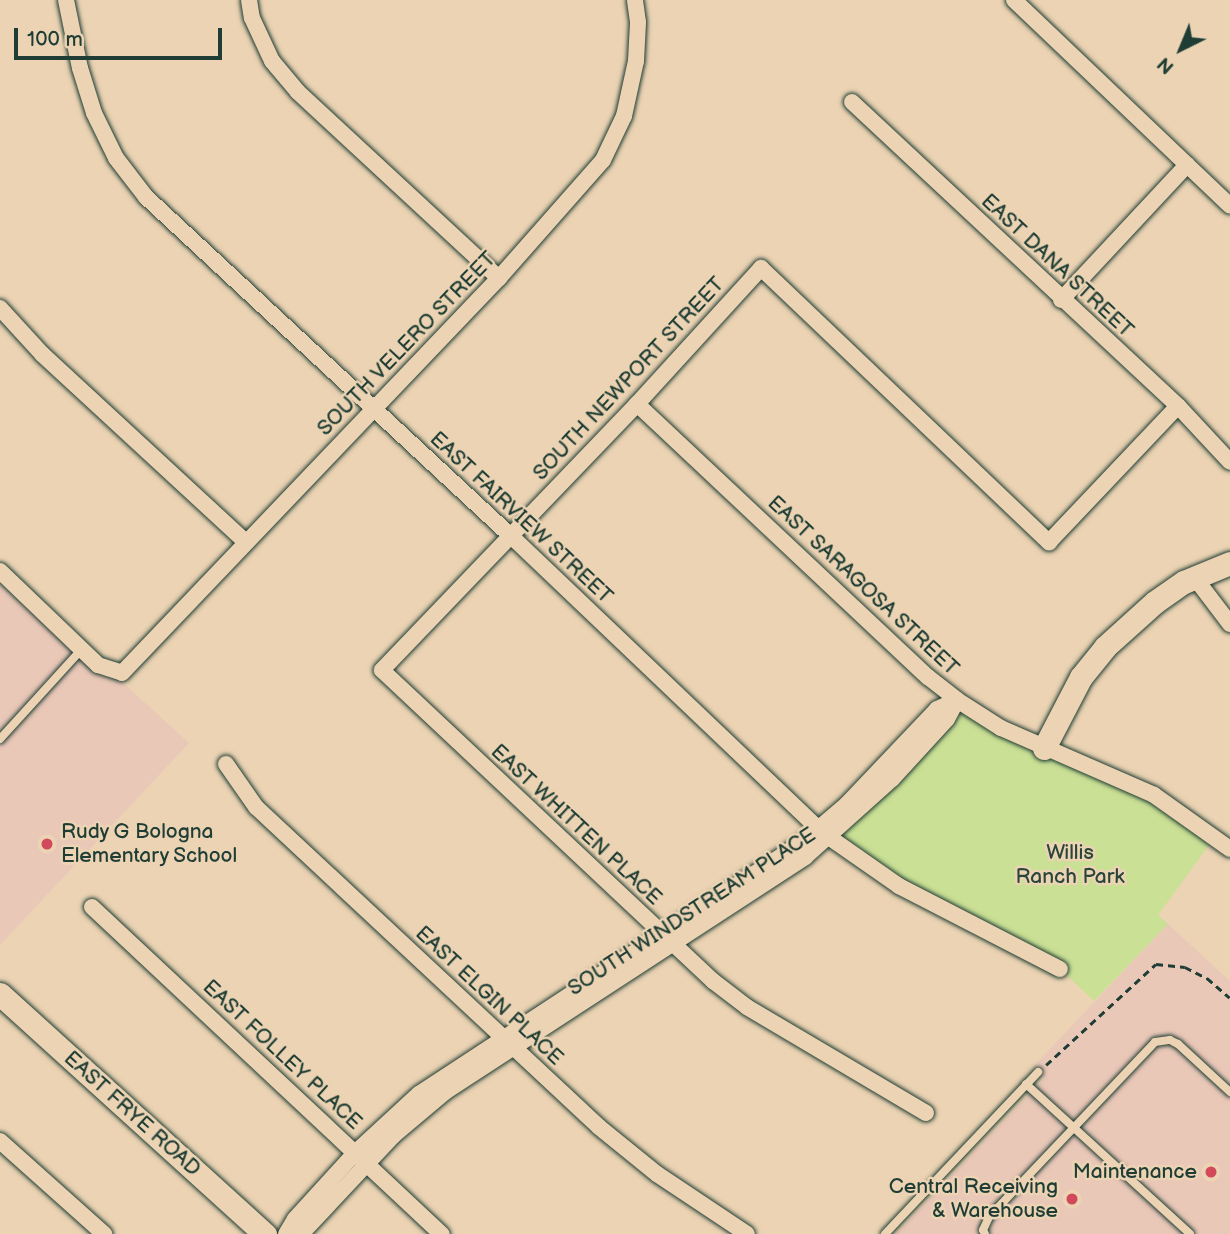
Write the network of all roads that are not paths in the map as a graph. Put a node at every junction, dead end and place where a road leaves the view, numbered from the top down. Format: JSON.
{"nodes":[{"id":1,"x":66,"y":0,"type":"edge"},
{"id":2,"x":249,"y":0,"type":"edge"},
{"id":3,"x":635,"y":0,"type":"edge"},
{"id":4,"x":1014,"y":0,"type":"edge"},
{"id":5,"x":852,"y":102,"type":"dead end"},
{"id":6,"x":1187,"y":165,"type":"junction"},
{"id":7,"x":1230,"y":206,"type":"edge"},
{"id":8,"x":499,"y":278,"type":"junction"},
{"id":9,"x":1061,"y":300,"type":"junction"},
{"id":10,"x":0,"y":308,"type":"edge"},
{"id":11,"x":637,"y":404,"type":"junction"},
{"id":12,"x":1178,"y":406,"type":"junction"},
{"id":13,"x":374,"y":410,"type":"junction"},
{"id":14,"x":1230,"y":462,"type":"edge"},
{"id":15,"x":510,"y":535,"type":"junction"},
{"id":16,"x":246,"y":542,"type":"junction"},
{"id":17,"x":1230,"y":563,"type":"edge"},
{"id":18,"x":0,"y":571,"type":"edge"},
{"id":19,"x":1230,"y":578,"type":"edge"},
{"id":20,"x":1199,"y":584,"type":"junction"},
{"id":21,"x":1230,"y":624,"type":"edge"},
{"id":22,"x":82,"y":649,"type":"junction"},
{"id":23,"x":382,"y":670,"type":"joint"},
{"id":24,"x":957,"y":700,"type":"junction"},
{"id":25,"x":0,"y":739,"type":"edge"},
{"id":26,"x":1050,"y":751,"type":"junction"},
{"id":27,"x":226,"y":764,"type":"dead end"},
{"id":28,"x":824,"y":833,"type":"junction"},
{"id":29,"x":1230,"y":849,"type":"edge"},
{"id":30,"x":92,"y":908,"type":"dead end"},
{"id":31,"x":667,"y":939,"type":"junction"},
{"id":32,"x":1060,"y":969,"type":"dead end"},
{"id":33,"x":0,"y":994,"type":"edge"},
{"id":34,"x":508,"y":1042,"type":"junction"},
{"id":35,"x":1038,"y":1072,"type":"road end"},
{"id":36,"x":1026,"y":1084,"type":"junction"},
{"id":37,"x":1230,"y":1092,"type":"edge"},
{"id":38,"x":926,"y":1113,"type":"dead end"},
{"id":39,"x":1074,"y":1129,"type":"junction"},
{"id":40,"x":0,"y":1141,"type":"edge"},
{"id":41,"x":361,"y":1158,"type":"junction"},
{"id":42,"x":104,"y":1234,"type":"edge"},
{"id":43,"x":265,"y":1234,"type":"edge"},
{"id":44,"x":286,"y":1234,"type":"edge"},
{"id":45,"x":301,"y":1234,"type":"edge"},
{"id":46,"x":442,"y":1234,"type":"edge"},
{"id":47,"x":747,"y":1234,"type":"edge"},
{"id":48,"x":885,"y":1234,"type":"edge"},
{"id":49,"x":985,"y":1234,"type":"edge"},
{"id":50,"x":1190,"y":1234,"type":"edge"}],
"edges":[{"from":1,"to":13,"type":"street","name":"EAST FAIRVIEW STREET"},
{"from":2,"to":8,"type":"street"},
{"from":3,"to":8,"type":"street","name":"SOUTH VELERO STREET"},
{"from":4,"to":6,"type":"street"},
{"from":5,"to":9,"type":"street","name":"EAST DANA STREET"},
{"from":6,"to":7,"type":"street"},
{"from":6,"to":9,"type":"street"},
{"from":8,"to":13,"type":"street","name":"SOUTH VELERO STREET"},
{"from":9,"to":12,"type":"street","name":"EAST DANA STREET"},
{"from":10,"to":16,"type":"street"},
{"from":11,"to":12,"type":"street","name":"SOUTH NEWPORT STREET"},
{"from":11,"to":15,"type":"street","name":"SOUTH NEWPORT STREET"},
{"from":11,"to":24,"type":"street","name":"EAST SARAGOSA STREET"},
{"from":12,"to":14,"type":"street","name":"EAST DANA STREET"},
{"from":13,"to":15,"type":"street","name":"EAST FAIRVIEW STREET"},
{"from":13,"to":16,"type":"street","name":"SOUTH VELERO STREET"},
{"from":15,"to":23,"type":"street","name":"SOUTH NEWPORT STREET"},
{"from":15,"to":28,"type":"street","name":"EAST FAIRVIEW STREET"},
{"from":16,"to":22,"type":"street","name":"SOUTH VELERO STREET"},
{"from":17,"to":20,"type":"street"},
{"from":18,"to":22,"type":"street"},
{"from":19,"to":20,"type":"street"},
{"from":20,"to":21,"type":"street"},
{"from":20,"to":26,"type":"street"},
{"from":22,"to":25,"type":"lane"},
{"from":23,"to":31,"type":"street","name":"EAST WHITTEN PLACE"},
{"from":24,"to":26,"type":"street","name":"EAST SARAGOSA STREET"},
{"from":24,"to":28,"type":"street","name":"SOUTH WINDSTREAM PLACE"},
{"from":26,"to":29,"type":"street","name":"EAST SARAGOSA STREET"},
{"from":27,"to":34,"type":"street","name":"EAST ELGIN PLACE"},
{"from":28,"to":31,"type":"street","name":"SOUTH WINDSTREAM PLACE"},
{"from":28,"to":32,"type":"street","name":"EAST FAIRVIEW STREET"},
{"from":30,"to":41,"type":"street","name":"EAST FOLLEY PLACE"},
{"from":31,"to":34,"type":"street","name":"SOUTH WINDSTREAM PLACE"},
{"from":31,"to":38,"type":"street","name":"EAST WHITTEN PLACE"},
{"from":33,"to":43,"type":"street","name":"EAST FRYE ROAD"},
{"from":34,"to":41,"type":"street","name":"SOUTH WINDSTREAM PLACE"},
{"from":34,"to":47,"type":"street","name":"EAST ELGIN PLACE"},
{"from":35,"to":36,"type":"lane"},
{"from":36,"to":39,"type":"lane"},
{"from":36,"to":48,"type":"lane"},
{"from":37,"to":39,"type":"lane"},
{"from":39,"to":49,"type":"lane"},
{"from":39,"to":50,"type":"lane"},
{"from":40,"to":42,"type":"street"},
{"from":41,"to":44,"type":"street","name":"SOUTH WINDSTREAM PLACE"},
{"from":41,"to":45,"type":"street","name":"SOUTH WINDSTREAM PLACE"},
{"from":41,"to":46,"type":"street","name":"EAST FOLLEY PLACE"}]}
